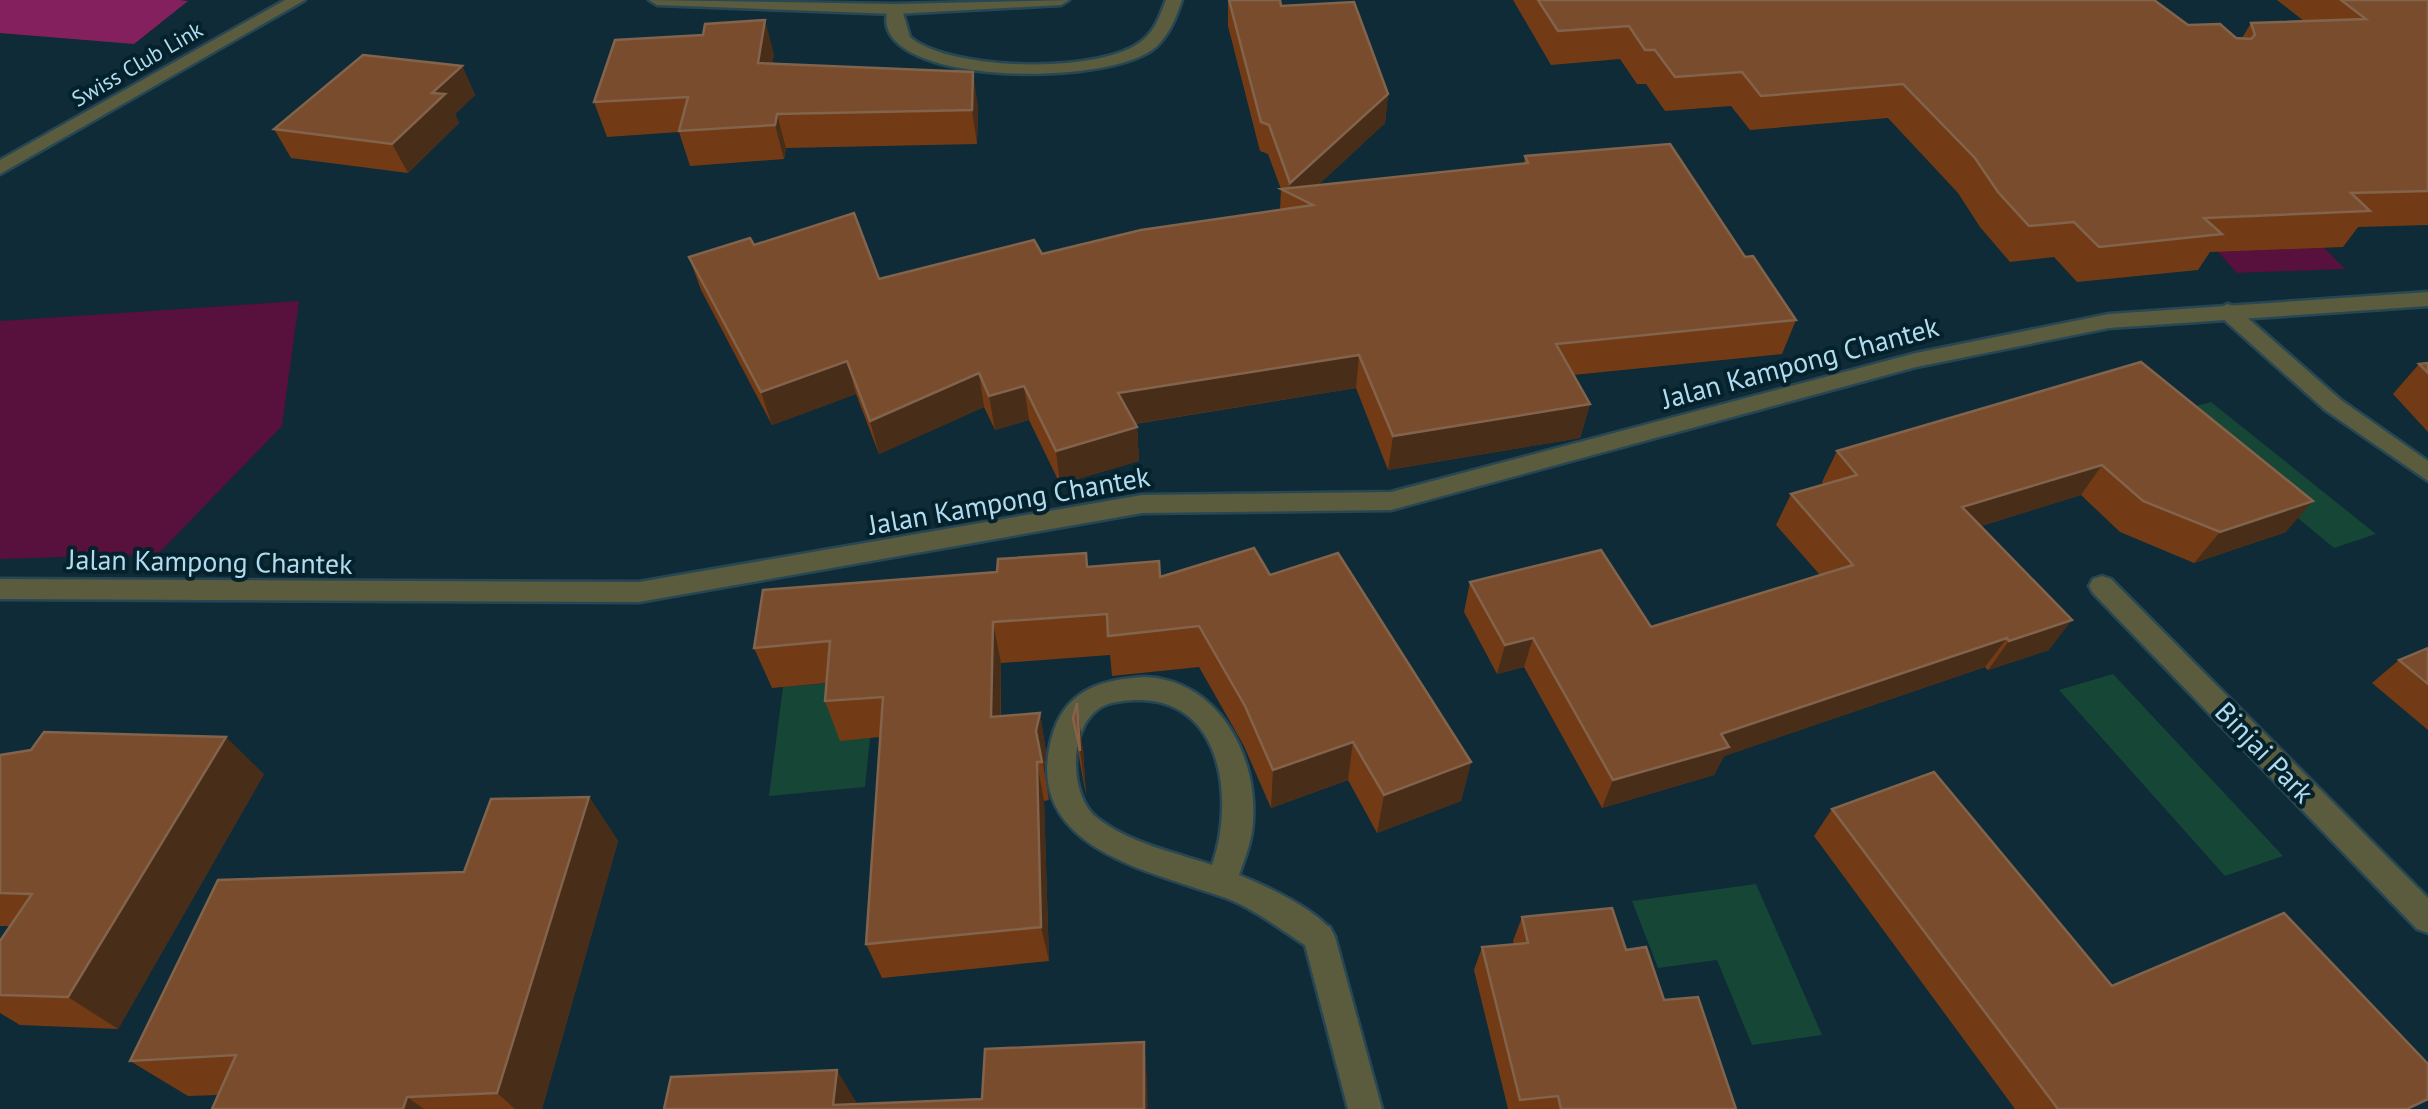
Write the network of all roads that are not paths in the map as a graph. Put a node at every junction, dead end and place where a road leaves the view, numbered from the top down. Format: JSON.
{"nodes":[{"id":1,"x":297,"y":0,"type":"edge"},
{"id":2,"x":656,"y":0,"type":"edge"},
{"id":3,"x":1061,"y":0,"type":"edge"},
{"id":4,"x":1174,"y":0,"type":"edge"},
{"id":5,"x":707,"y":2,"type":"edge"},
{"id":6,"x":895,"y":8,"type":"junction"},
{"id":7,"x":0,"y":168,"type":"edge"},
{"id":8,"x":2428,"y":299,"type":"edge"},
{"id":9,"x":2228,"y":310,"type":"junction"},
{"id":10,"x":2428,"y":473,"type":"edge"},
{"id":11,"x":2102,"y":586,"type":"dead end"},
{"id":12,"x":0,"y":589,"type":"edge"},
{"id":13,"x":1222,"y":883,"type":"junction"},
{"id":14,"x":2428,"y":919,"type":"edge"},
{"id":15,"x":1365,"y":1109,"type":"edge"}],
"edges":[{"from":1,"to":7,"type":"street","name":"Swiss Club Link"},
{"from":2,"to":5,"type":"street"},
{"from":3,"to":6,"type":"street"},
{"from":4,"to":6,"type":"street"},
{"from":5,"to":6,"type":"street"},
{"from":8,"to":9,"type":"street","name":"Jalan Kampong Chantek"},
{"from":9,"to":10,"type":"street"},
{"from":9,"to":12,"type":"street","name":"Jalan Kampong Chantek"},
{"from":11,"to":14,"type":"street","name":"Binjai Park"},
{"from":13,"to":13,"type":"street"},
{"from":13,"to":15,"type":"street"}]}
